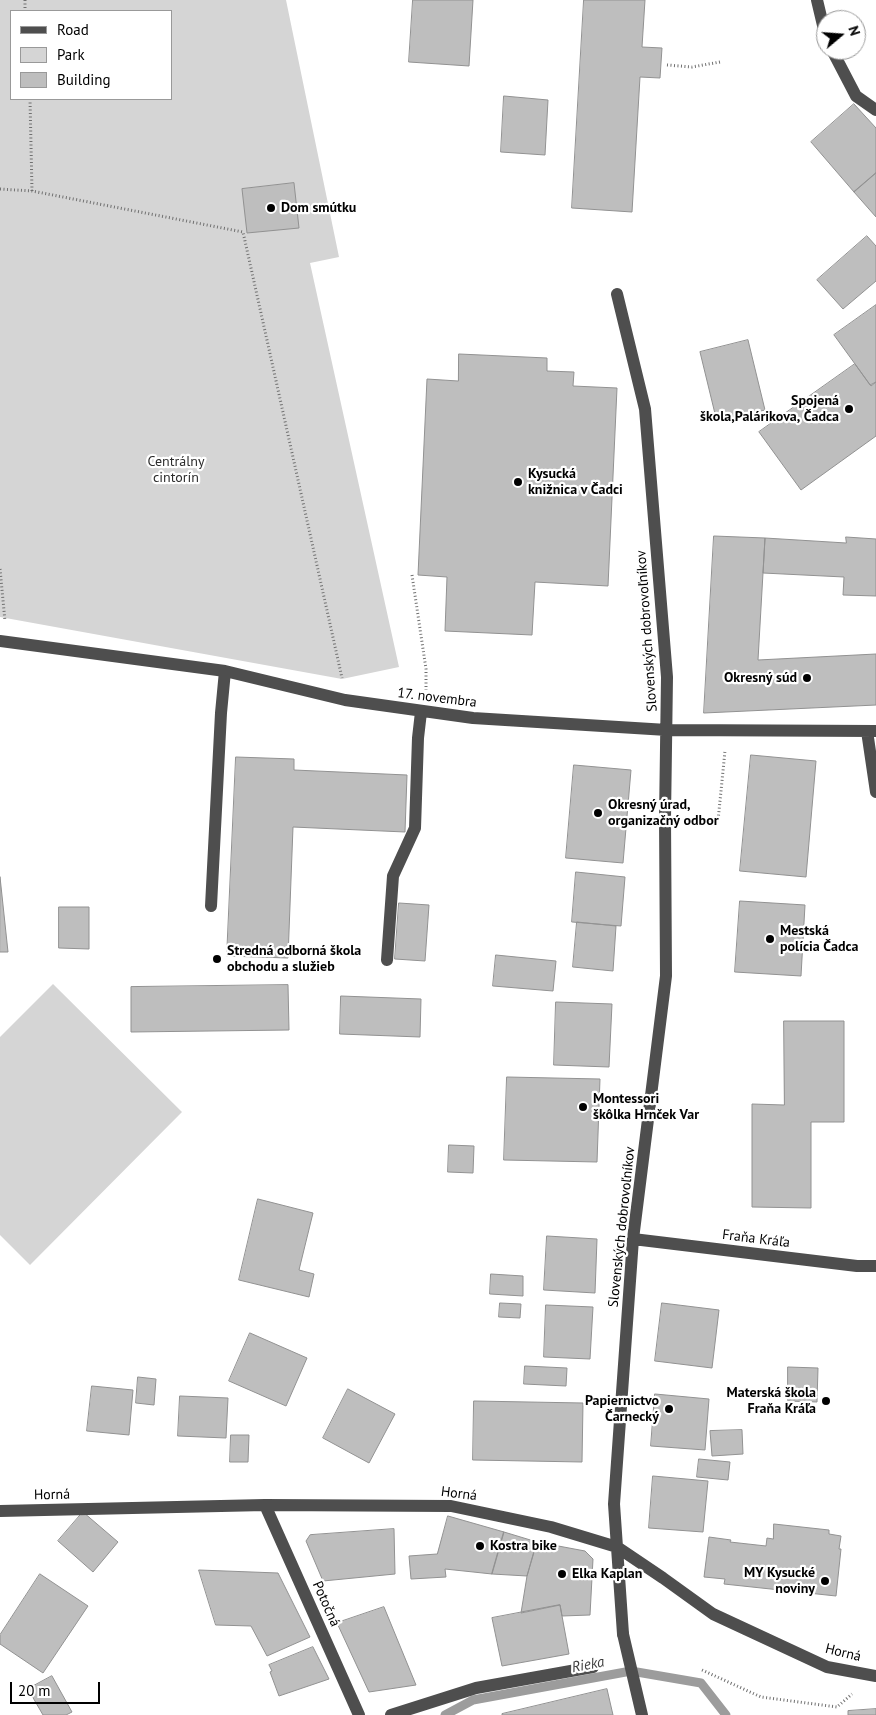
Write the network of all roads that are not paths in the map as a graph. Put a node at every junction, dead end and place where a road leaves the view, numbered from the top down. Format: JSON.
{"nodes":[{"id":1,"x":837,"y":60,"type":"edge"},
{"id":2,"x":876,"y":110,"type":"edge"},
{"id":3,"x":618,"y":294,"type":"dead end"},
{"id":4,"x":4,"y":641,"type":"edge"},
{"id":5,"x":225,"y":671,"type":"junction"},
{"id":6,"x":424,"y":712,"type":"junction"},
{"id":7,"x":667,"y":730,"type":"junction"},
{"id":8,"x":871,"y":731,"type":"edge"},
{"id":9,"x":876,"y":792,"type":"edge"},
{"id":10,"x":211,"y":906,"type":"dead end"},
{"id":11,"x":387,"y":960,"type":"dead end"},
{"id":12,"x":633,"y":1239,"type":"junction"},
{"id":13,"x":876,"y":1266,"type":"edge"},
{"id":14,"x":265,"y":1506,"type":"junction"},
{"id":15,"x":0,"y":1511,"type":"edge"},
{"id":16,"x":617,"y":1547,"type":"junction"},
{"id":17,"x":593,"y":1667,"type":"dead end"},
{"id":18,"x":875,"y":1676,"type":"edge"},
{"id":19,"x":359,"y":1715,"type":"edge"},
{"id":20,"x":391,"y":1715,"type":"edge"},
{"id":21,"x":642,"y":1715,"type":"edge"}],
"edges":[{"from":1,"to":2,"type":"street"},
{"from":3,"to":7,"type":"street","name":"Slovenských dobrovoľníkov"},
{"from":4,"to":5,"type":"street","name":"17. novembra"},
{"from":5,"to":6,"type":"street","name":"17. novembra"},
{"from":5,"to":10,"type":"street"},
{"from":6,"to":7,"type":"street","name":"17. novembra"},
{"from":6,"to":11,"type":"street"},
{"from":7,"to":8,"type":"street","name":"17. novembra"},
{"from":7,"to":12,"type":"street","name":"Slovenských dobrovoľníkov"},
{"from":8,"to":9,"type":"street"},
{"from":12,"to":13,"type":"street","name":"Fraňa Kráľa"},
{"from":12,"to":16,"type":"street","name":"Slovenských dobrovoľníkov"},
{"from":14,"to":15,"type":"street","name":"Horná"},
{"from":14,"to":16,"type":"street","name":"Horná"},
{"from":14,"to":19,"type":"street","name":"Potočná"},
{"from":16,"to":18,"type":"street","name":"Horná"},
{"from":16,"to":21,"type":"street","name":"Slovenských dobrovoľníkov","bridge":true},
{"from":17,"to":20,"type":"street"}]}
